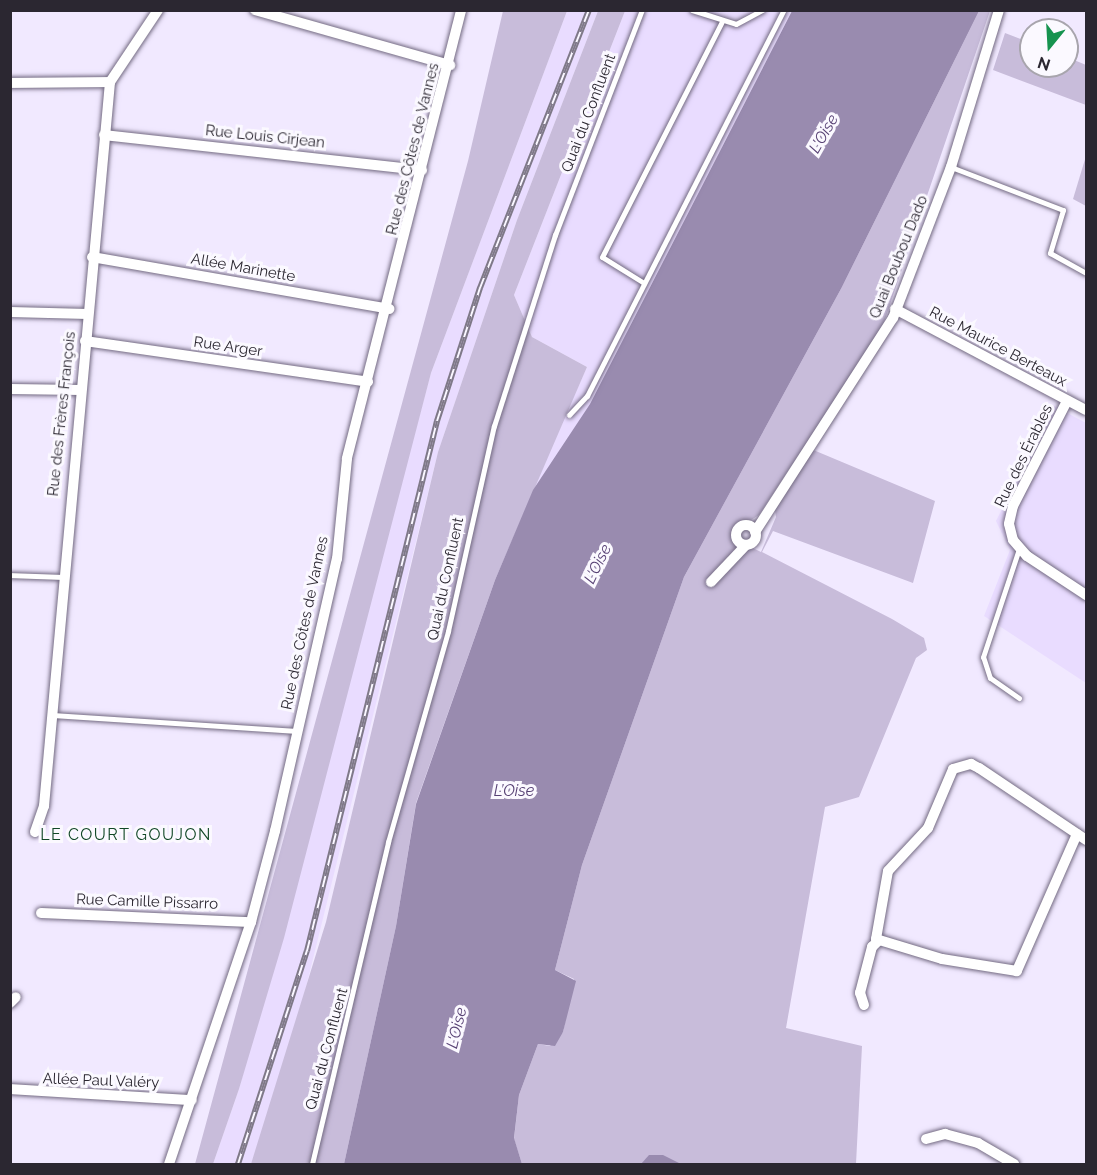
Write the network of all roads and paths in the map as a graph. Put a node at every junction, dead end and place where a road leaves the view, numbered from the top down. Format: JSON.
{"nodes":[{"id":1,"x":158,"y":10,"type":"edge"},
{"id":2,"x":255,"y":10,"type":"edge"},
{"id":3,"x":461,"y":10,"type":"edge"},
{"id":4,"x":642,"y":10,"type":"edge"},
{"id":5,"x":692,"y":10,"type":"edge"},
{"id":6,"x":754,"y":10,"type":"edge"},
{"id":7,"x":762,"y":10,"type":"edge"},
{"id":8,"x":784,"y":10,"type":"edge"},
{"id":9,"x":999,"y":10,"type":"edge"},
{"id":10,"x":748,"y":19,"type":"junction"},
{"id":11,"x":721,"y":23,"type":"junction"},
{"id":12,"x":450,"y":65,"type":"junction"},
{"id":13,"x":110,"y":82,"type":"junction"},
{"id":14,"x":10,"y":83,"type":"edge"},
{"id":15,"x":104,"y":135,"type":"junction"},
{"id":16,"x":951,"y":167,"type":"junction"},
{"id":17,"x":422,"y":170,"type":"junction"},
{"id":18,"x":92,"y":256,"type":"junction"},
{"id":19,"x":1086,"y":273,"type":"edge"},
{"id":20,"x":644,"y":283,"type":"junction"},
{"id":21,"x":389,"y":309,"type":"junction"},
{"id":22,"x":895,"y":309,"type":"junction"},
{"id":23,"x":10,"y":312,"type":"edge"},
{"id":24,"x":87,"y":314,"type":"junction"},
{"id":25,"x":85,"y":341,"type":"junction"},
{"id":26,"x":368,"y":382,"type":"junction"},
{"id":27,"x":10,"y":389,"type":"edge"},
{"id":28,"x":81,"y":390,"type":"junction"},
{"id":29,"x":1067,"y":400,"type":"junction"},
{"id":30,"x":1086,"y":410,"type":"edge"},
{"id":31,"x":569,"y":415,"type":"dead end"},
{"id":32,"x":755,"y":527,"type":"junction"},
{"id":33,"x":740,"y":546,"type":"junction"},
{"id":34,"x":1019,"y":549,"type":"junction"},
{"id":35,"x":10,"y":575,"type":"edge"},
{"id":36,"x":61,"y":577,"type":"junction"},
{"id":37,"x":711,"y":582,"type":"dead end"},
{"id":38,"x":1086,"y":595,"type":"edge"},
{"id":39,"x":1019,"y":698,"type":"dead end"},
{"id":40,"x":49,"y":715,"type":"junction"},
{"id":41,"x":298,"y":730,"type":"junction"},
{"id":42,"x":35,"y":832,"type":"dead end"},
{"id":43,"x":1082,"y":837,"type":"edge"},
{"id":44,"x":41,"y":913,"type":"dead end"},
{"id":45,"x":251,"y":922,"type":"junction"},
{"id":46,"x":878,"y":941,"type":"junction"},
{"id":47,"x":864,"y":1005,"type":"dead end"},
{"id":48,"x":10,"y":1089,"type":"edge"},
{"id":49,"x":192,"y":1100,"type":"junction"},
{"id":50,"x":926,"y":1139,"type":"dead end"},
{"id":51,"x":169,"y":1164,"type":"edge"},
{"id":52,"x":312,"y":1164,"type":"edge"},
{"id":53,"x":1014,"y":1164,"type":"edge"}],
"edges":[{"from":1,"to":13,"type":"street","name":"Rue des Frères François"},
{"from":2,"to":12,"type":"street"},
{"from":3,"to":12,"type":"street","name":"Rue des Côtes de Vannes"},
{"from":4,"to":52,"type":"lane","name":"Quai du Confluent"},
{"from":5,"to":11,"type":"lane"},
{"from":6,"to":10,"type":"lane"},
{"from":7,"to":10,"type":"lane"},
{"from":8,"to":20,"type":"lane"},
{"from":9,"to":16,"type":"street","name":"Quai Boubou Dado"},
{"from":10,"to":11,"type":"lane"},
{"from":11,"to":20,"type":"lane"},
{"from":12,"to":17,"type":"street","name":"Rue des Côtes de Vannes"},
{"from":13,"to":14,"type":"street"},
{"from":13,"to":15,"type":"street","name":"Rue des Frères François"},
{"from":15,"to":17,"type":"street","name":"Rue Louis Cirjean"},
{"from":15,"to":18,"type":"street","name":"Rue des Frères François"},
{"from":16,"to":19,"type":"lane"},
{"from":16,"to":22,"type":"street","name":"Quai Boubou Dado"},
{"from":17,"to":21,"type":"street","name":"Rue des Côtes de Vannes"},
{"from":18,"to":21,"type":"street","name":"Allée Marinette"},
{"from":18,"to":24,"type":"street","name":"Rue des Frères François"},
{"from":20,"to":31,"type":"lane"},
{"from":21,"to":26,"type":"street","name":"Rue des Côtes de Vannes"},
{"from":22,"to":29,"type":"street","name":"Rue Maurice Berteaux"},
{"from":22,"to":32,"type":"street","name":"Quai Boubou Dado"},
{"from":23,"to":24,"type":"street"},
{"from":24,"to":25,"type":"street","name":"Rue des Frères François"},
{"from":25,"to":26,"type":"street","name":"Rue Arger"},
{"from":25,"to":28,"type":"street","name":"Rue des Frères François"},
{"from":26,"to":41,"type":"street","name":"Rue des Côtes de Vannes"},
{"from":27,"to":28,"type":"street"},
{"from":28,"to":36,"type":"street","name":"Rue des Frères François"},
{"from":29,"to":30,"type":"street","name":"Rue Maurice Berteaux"},
{"from":29,"to":34,"type":"street","name":"Rue des Érables"},
{"from":32,"to":33,"type":"street","name":"Quai Boubou Dado"},
{"from":32,"to":33,"type":"street","name":"Quai Boubou Dado"},
{"from":33,"to":37,"type":"street","name":"Quai Boubou Dado"},
{"from":34,"to":38,"type":"street"},
{"from":34,"to":39,"type":"lane"},
{"from":35,"to":36,"type":"lane"},
{"from":36,"to":40,"type":"street","name":"Rue des Frères François"},
{"from":40,"to":41,"type":"lane"},
{"from":40,"to":42,"type":"street","name":"Rue des Frères François"},
{"from":41,"to":45,"type":"street","name":"Rue des Côtes de Vannes"},
{"from":43,"to":46,"type":"street"},
{"from":43,"to":46,"type":"street"},
{"from":44,"to":45,"type":"street","name":"Rue Camille Pissarro"},
{"from":45,"to":49,"type":"street","name":"Rue des Côtes de Vannes"},
{"from":46,"to":47,"type":"street"},
{"from":48,"to":49,"type":"street","name":"Allée Paul Valéry"},
{"from":49,"to":51,"type":"street","name":"Rue des Côtes de Vannes"},
{"from":50,"to":53,"type":"street"}]}
